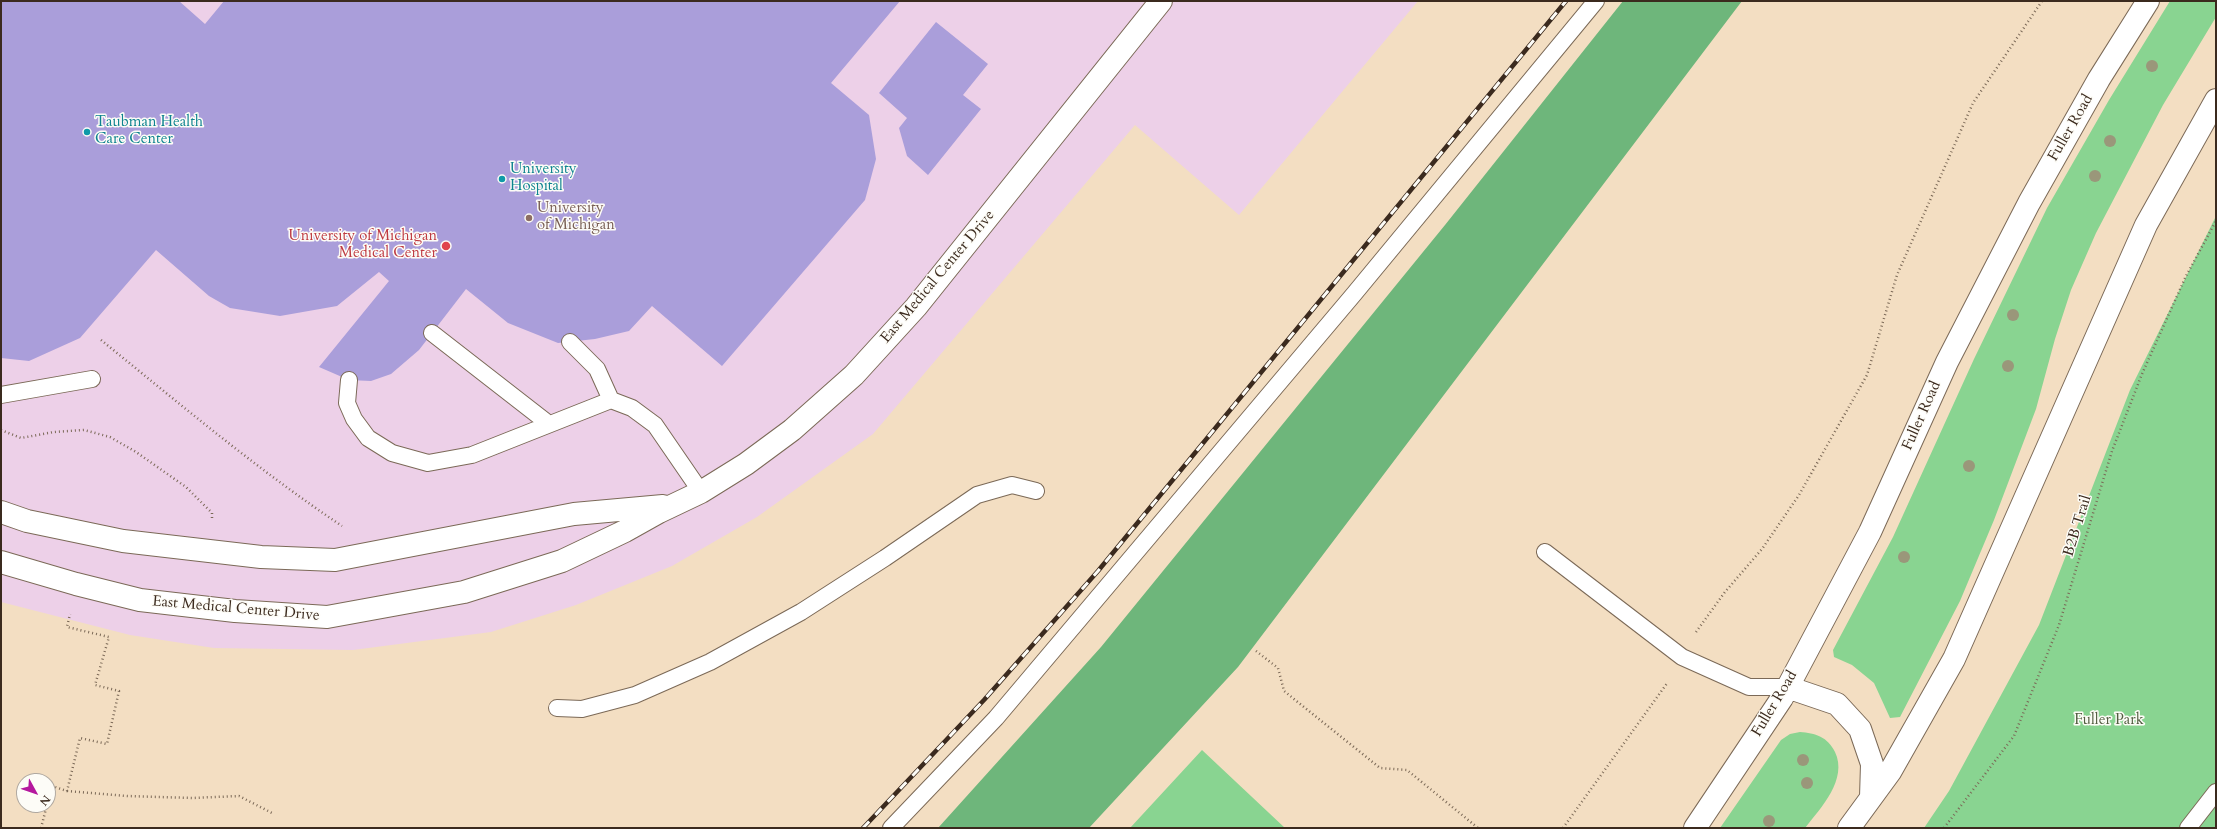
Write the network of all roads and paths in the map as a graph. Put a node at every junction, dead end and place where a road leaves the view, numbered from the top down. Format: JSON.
{"nodes":[{"id":1,"x":1161,"y":1,"type":"edge"},
{"id":2,"x":1596,"y":1,"type":"edge"},
{"id":3,"x":2042,"y":1,"type":"edge"},
{"id":4,"x":2148,"y":1,"type":"edge"},
{"id":5,"x":2216,"y":100,"type":"edge"},
{"id":6,"x":2216,"y":221,"type":"edge"},
{"id":7,"x":432,"y":333,"type":"dead end"},
{"id":8,"x":101,"y":340,"type":"dead end"},
{"id":9,"x":570,"y":342,"type":"dead end"},
{"id":10,"x":92,"y":379,"type":"dead end"},
{"id":11,"x":349,"y":380,"type":"dead end"},
{"id":12,"x":1,"y":395,"type":"edge"},
{"id":13,"x":611,"y":400,"type":"junction"},
{"id":14,"x":549,"y":424,"type":"junction"},
{"id":15,"x":1,"y":430,"type":"edge"},
{"id":16,"x":1036,"y":491,"type":"dead end"},
{"id":17,"x":700,"y":492,"type":"junction"},
{"id":18,"x":672,"y":505,"type":"junction"},
{"id":19,"x":1,"y":512,"type":"edge"},
{"id":20,"x":211,"y":528,"type":"dead end"},
{"id":21,"x":344,"y":528,"type":"dead end"},
{"id":22,"x":1545,"y":552,"type":"dead end"},
{"id":23,"x":1,"y":562,"type":"edge"},
{"id":24,"x":75,"y":629,"type":"dead end"},
{"id":25,"x":1256,"y":651,"type":"dead end"},
{"id":26,"x":1682,"y":657,"type":"junction"},
{"id":27,"x":1787,"y":687,"type":"junction"},
{"id":28,"x":557,"y":708,"type":"dead end"},
{"id":29,"x":56,"y":787,"type":"edge"},
{"id":30,"x":67,"y":791,"type":"junction"},
{"id":31,"x":2216,"y":792,"type":"edge"},
{"id":32,"x":1871,"y":797,"type":"junction"},
{"id":33,"x":45,"y":813,"type":"edge"},
{"id":34,"x":272,"y":813,"type":"dead end"},
{"id":35,"x":41,"y":828,"type":"edge"},
{"id":36,"x":891,"y":828,"type":"edge"},
{"id":37,"x":1478,"y":828,"type":"edge"},
{"id":38,"x":1563,"y":828,"type":"edge"},
{"id":39,"x":1694,"y":828,"type":"edge"},
{"id":40,"x":1849,"y":828,"type":"edge"},
{"id":41,"x":1944,"y":828,"type":"edge"},
{"id":42,"x":2188,"y":828,"type":"edge"}],
"edges":[{"from":1,"to":17,"type":"street","name":"East Medical Center Drive"},
{"from":2,"to":36,"type":"lane"},
{"from":3,"to":26,"type":"path"},
{"from":4,"to":27,"type":"street","name":"Fuller Road"},
{"from":5,"to":32,"type":"street"},
{"from":6,"to":41,"type":"path","name":"B2B Trail"},
{"from":7,"to":14,"type":"lane"},
{"from":8,"to":21,"type":"path"},
{"from":9,"to":13,"type":"lane"},
{"from":10,"to":12,"type":"lane"},
{"from":11,"to":14,"type":"lane"},
{"from":13,"to":14,"type":"lane"},
{"from":13,"to":17,"type":"lane"},
{"from":15,"to":20,"type":"path"},
{"from":16,"to":28,"type":"lane"},
{"from":17,"to":18,"type":"street","name":"East Medical Center Drive"},
{"from":18,"to":19,"type":"street","name":"East Medical Center Drive"},
{"from":18,"to":23,"type":"street","name":"East Medical Center Drive"},
{"from":22,"to":26,"type":"lane"},
{"from":24,"to":30,"type":"path"},
{"from":25,"to":37,"type":"path"},
{"from":26,"to":27,"type":"lane"},
{"from":26,"to":38,"type":"path"},
{"from":27,"to":32,"type":"street"},
{"from":27,"to":39,"type":"street","name":"Fuller Road"},
{"from":29,"to":30,"type":"path"},
{"from":30,"to":34,"type":"path"},
{"from":31,"to":42,"type":"lane"},
{"from":32,"to":40,"type":"street"},
{"from":33,"to":35,"type":"path"}]}
